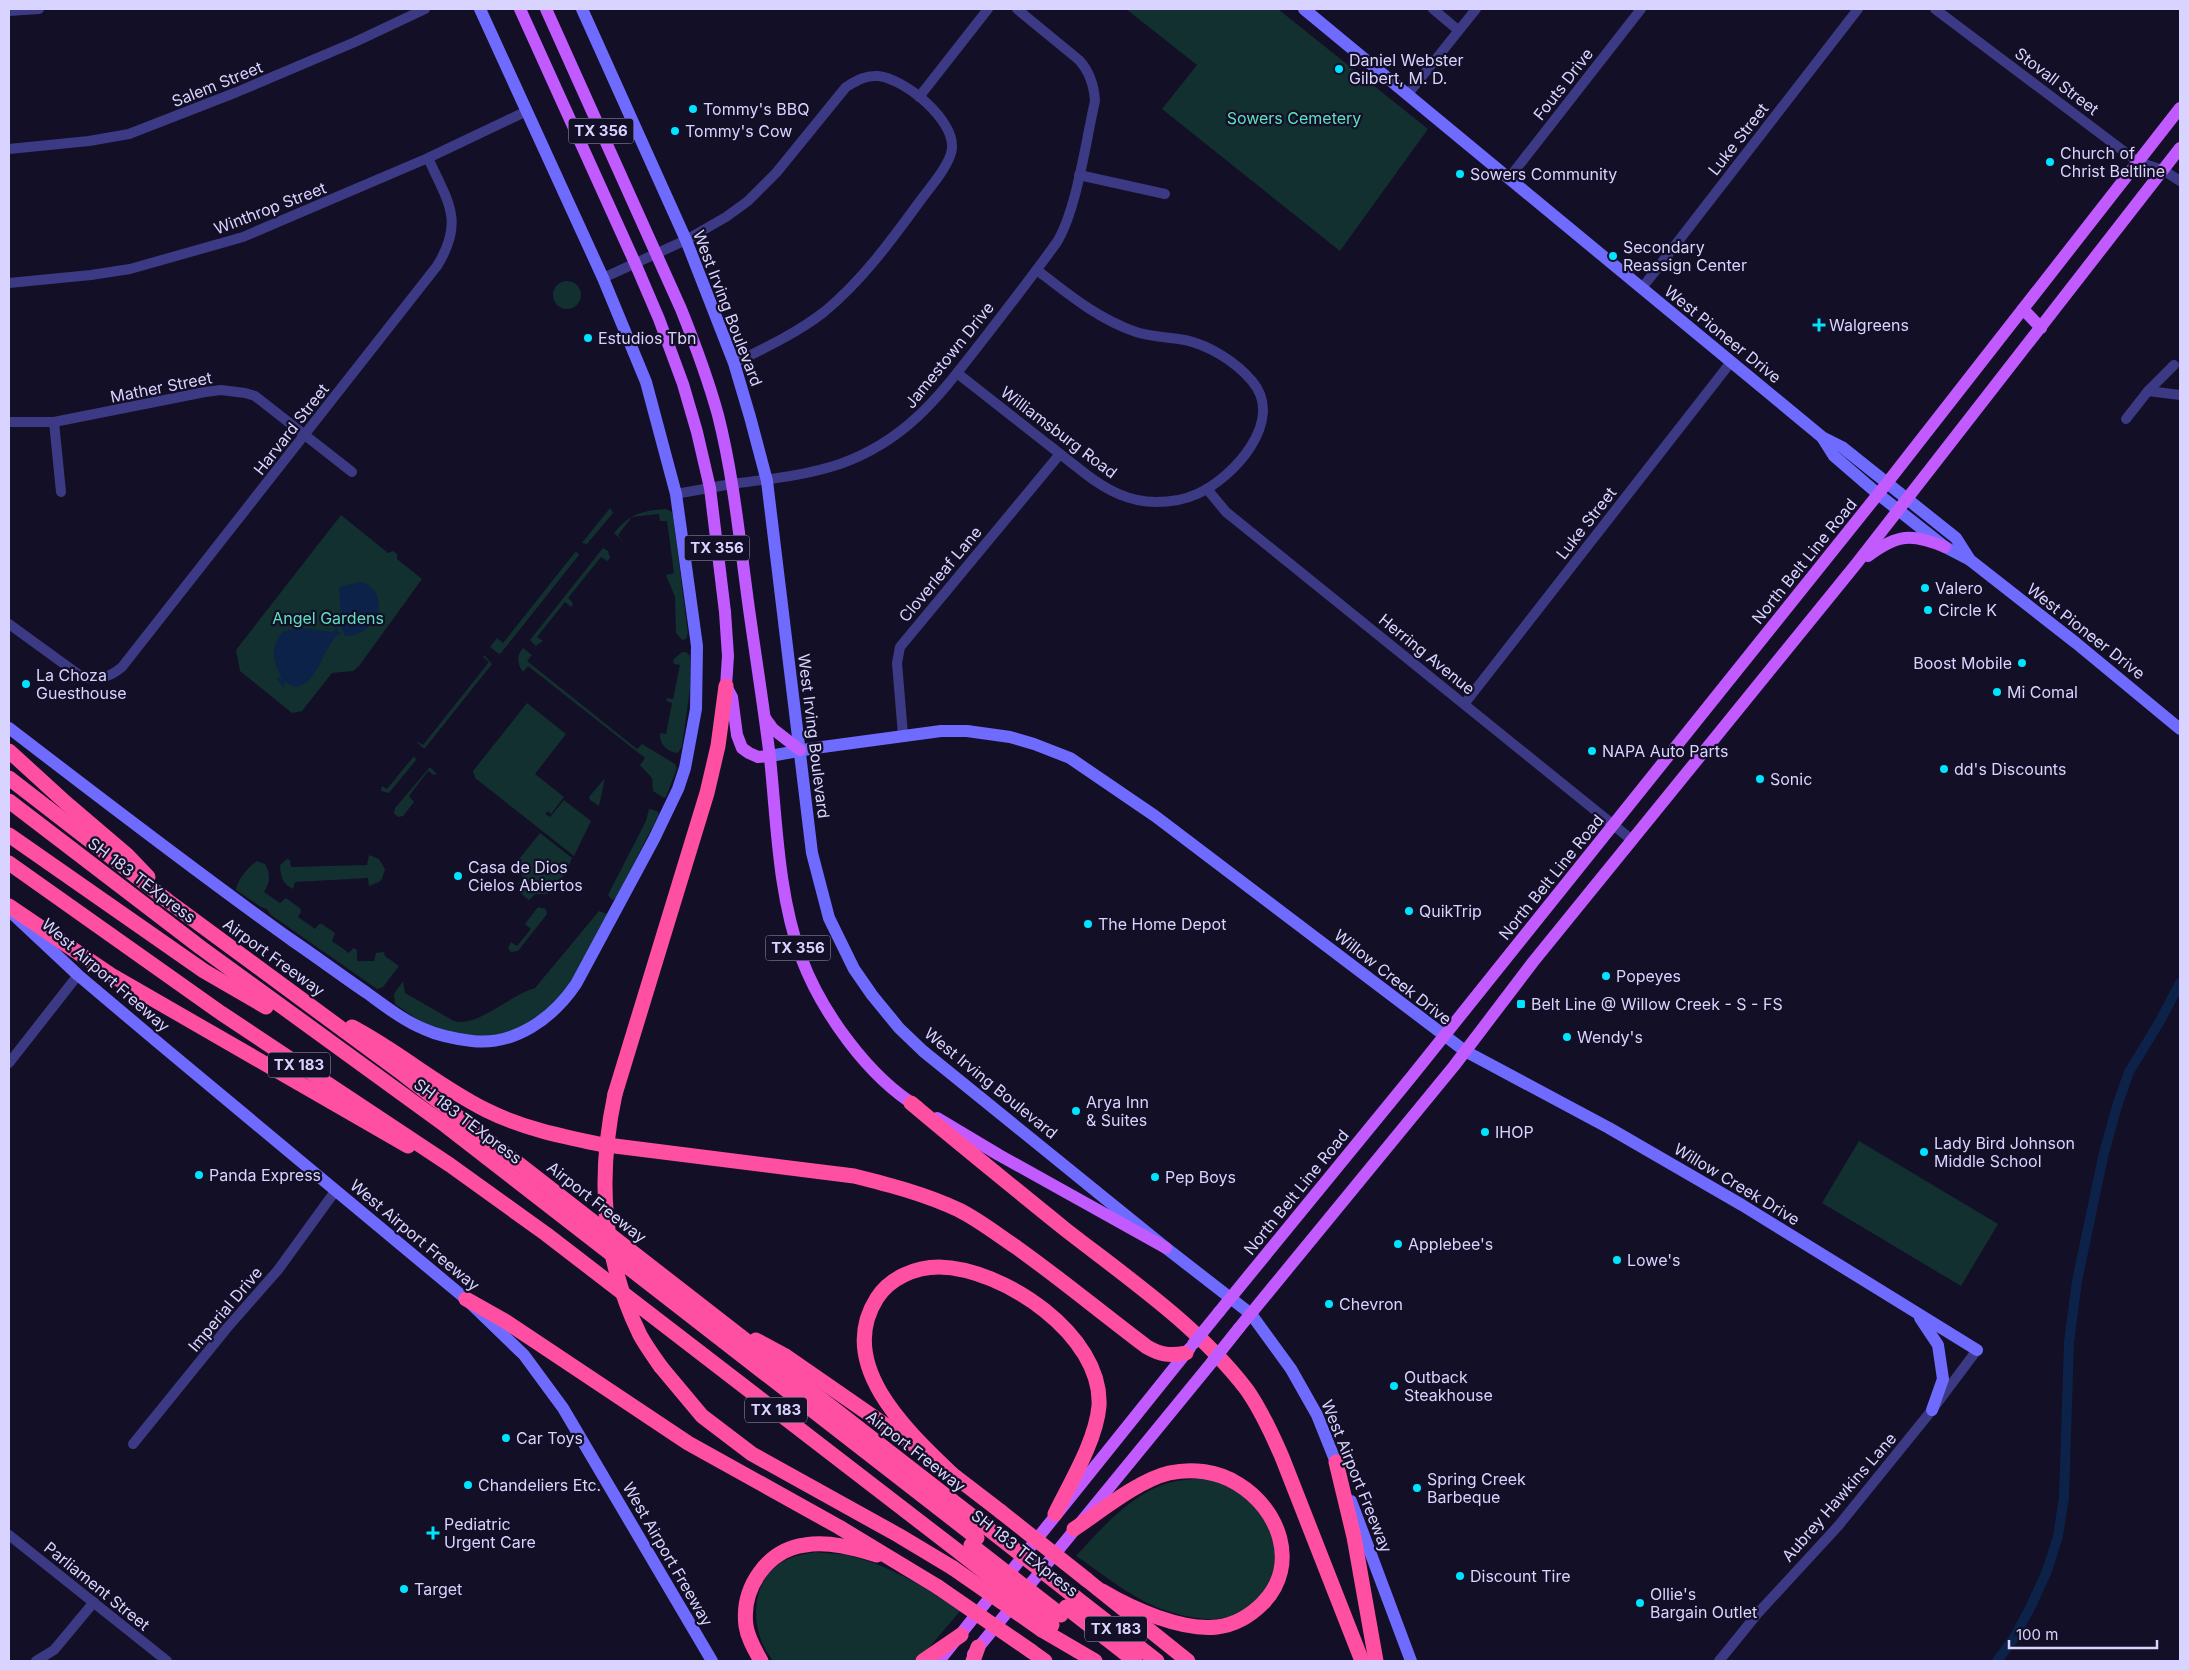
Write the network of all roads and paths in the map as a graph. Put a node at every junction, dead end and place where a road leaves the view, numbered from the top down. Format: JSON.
{"nodes":[{"id":1,"x":39,"y":9,"type":"edge"},
{"id":2,"x":425,"y":9,"type":"edge"},
{"id":3,"x":480,"y":9,"type":"edge"},
{"id":4,"x":520,"y":9,"type":"edge"},
{"id":5,"x":546,"y":9,"type":"edge"},
{"id":6,"x":582,"y":9,"type":"edge"},
{"id":7,"x":988,"y":9,"type":"edge"},
{"id":8,"x":1017,"y":9,"type":"edge"},
{"id":9,"x":1304,"y":9,"type":"edge"},
{"id":10,"x":1433,"y":9,"type":"edge"},
{"id":11,"x":1476,"y":9,"type":"edge"},
{"id":12,"x":1641,"y":9,"type":"edge"},
{"id":13,"x":1858,"y":9,"type":"edge"},
{"id":14,"x":1935,"y":9,"type":"edge"},
{"id":15,"x":9,"y":11,"type":"edge"},
{"id":16,"x":1458,"y":30,"type":"junction"},
{"id":17,"x":1408,"y":94,"type":"junction"},
{"id":18,"x":919,"y":97,"type":"junction"},
{"id":19,"x":2180,"y":108,"type":"edge"},
{"id":20,"x":527,"y":111,"type":"junction"},
{"id":21,"x":2180,"y":148,"type":"edge"},
{"id":22,"x":9,"y":149,"type":"edge"},
{"id":23,"x":428,"y":158,"type":"junction"},
{"id":24,"x":2138,"y":162,"type":"junction"},
{"id":25,"x":2163,"y":170,"type":"junction"},
{"id":26,"x":1078,"y":175,"type":"junction"},
{"id":27,"x":1509,"y":178,"type":"junction"},
{"id":28,"x":2180,"y":181,"type":"edge"},
{"id":29,"x":1165,"y":194,"type":"dead end"},
{"id":30,"x":686,"y":240,"type":"junction"},
{"id":31,"x":656,"y":252,"type":"junction"},
{"id":32,"x":635,"y":263,"type":"junction"},
{"id":33,"x":1037,"y":270,"type":"junction"},
{"id":34,"x":603,"y":278,"type":"junction"},
{"id":35,"x":9,"y":283,"type":"edge"},
{"id":36,"x":1642,"y":288,"type":"junction"},
{"id":37,"x":2023,"y":309,"type":"junction"},
{"id":38,"x":2041,"y":328,"type":"junction"},
{"id":39,"x":1731,"y":362,"type":"junction"},
{"id":40,"x":734,"y":363,"type":"junction"},
{"id":41,"x":2174,"y":365,"type":"dead end"},
{"id":42,"x":957,"y":372,"type":"junction"},
{"id":43,"x":2148,"y":391,"type":"junction"},
{"id":44,"x":2180,"y":394,"type":"edge"},
{"id":45,"x":2126,"y":419,"type":"dead end"},
{"id":46,"x":9,"y":422,"type":"edge"},
{"id":47,"x":54,"y":422,"type":"junction"},
{"id":48,"x":305,"y":434,"type":"junction"},
{"id":49,"x":1822,"y":437,"type":"junction"},
{"id":50,"x":1060,"y":454,"type":"junction"},
{"id":51,"x":352,"y":472,"type":"dead end"},
{"id":52,"x":767,"y":481,"type":"junction"},
{"id":53,"x":1887,"y":483,"type":"junction"},
{"id":54,"x":732,"y":484,"type":"junction"},
{"id":55,"x":710,"y":488,"type":"junction"},
{"id":56,"x":1207,"y":489,"type":"junction"},
{"id":57,"x":61,"y":492,"type":"dead end"},
{"id":58,"x":676,"y":494,"type":"junction"},
{"id":59,"x":1878,"y":494,"type":"junction"},
{"id":60,"x":1907,"y":498,"type":"junction"},
{"id":61,"x":1898,"y":509,"type":"junction"},
{"id":62,"x":1945,"y":546,"type":"junction"},
{"id":63,"x":1970,"y":560,"type":"junction"},
{"id":64,"x":1858,"y":563,"type":"junction"},
{"id":65,"x":9,"y":624,"type":"edge"},
{"id":66,"x":726,"y":686,"type":"junction"},
{"id":67,"x":1465,"y":703,"type":"junction"},
{"id":68,"x":764,"y":716,"type":"junction"},
{"id":69,"x":9,"y":728,"type":"edge"},
{"id":70,"x":2180,"y":729,"type":"edge"},
{"id":71,"x":903,"y":735,"type":"junction"},
{"id":72,"x":800,"y":750,"type":"junction"},
{"id":73,"x":9,"y":751,"type":"edge"},
{"id":74,"x":770,"y":756,"type":"junction"},
{"id":75,"x":9,"y":778,"type":"edge"},
{"id":76,"x":9,"y":801,"type":"edge"},
{"id":77,"x":9,"y":813,"type":"edge"},
{"id":78,"x":1614,"y":825,"type":"junction"},
{"id":79,"x":9,"y":835,"type":"edge"},
{"id":80,"x":1632,"y":840,"type":"junction"},
{"id":81,"x":9,"y":863,"type":"edge"},
{"id":82,"x":168,"y":902,"type":"junction"},
{"id":83,"x":9,"y":906,"type":"edge"},
{"id":84,"x":9,"y":910,"type":"edge"},
{"id":85,"x":78,"y":975,"type":"junction"},
{"id":86,"x":266,"y":1006,"type":"junction"},
{"id":87,"x":312,"y":1006,"type":"junction"},
{"id":88,"x":1444,"y":1036,"type":"junction"},
{"id":89,"x":1465,"y":1051,"type":"junction"},
{"id":90,"x":9,"y":1063,"type":"edge"},
{"id":91,"x":911,"y":1103,"type":"junction"},
{"id":92,"x":450,"y":1165,"type":"junction"},
{"id":93,"x":336,"y":1190,"type":"junction"},
{"id":94,"x":1166,"y":1248,"type":"junction"},
{"id":95,"x":466,"y":1299,"type":"junction"},
{"id":96,"x":1230,"y":1299,"type":"junction"},
{"id":97,"x":1910,"y":1307,"type":"junction"},
{"id":98,"x":1250,"y":1314,"type":"junction"},
{"id":99,"x":718,"y":1319,"type":"junction"},
{"id":100,"x":1190,"y":1349,"type":"junction"},
{"id":101,"x":1977,"y":1350,"type":"joint"},
{"id":102,"x":1932,"y":1410,"type":"junction"},
{"id":103,"x":133,"y":1444,"type":"dead end"},
{"id":104,"x":1336,"y":1462,"type":"junction"},
{"id":105,"x":951,"y":1473,"type":"junction"},
{"id":106,"x":1055,"y":1514,"type":"junction"},
{"id":107,"x":1074,"y":1529,"type":"junction"},
{"id":108,"x":9,"y":1535,"type":"edge"},
{"id":109,"x":974,"y":1542,"type":"junction"},
{"id":110,"x":905,"y":1566,"type":"junction"},
{"id":111,"x":1102,"y":1592,"type":"junction"},
{"id":112,"x":94,"y":1602,"type":"junction"},
{"id":113,"x":1060,"y":1615,"type":"junction"},
{"id":114,"x":961,"y":1635,"type":"junction"},
{"id":115,"x":976,"y":1654,"type":"edge"},
{"id":116,"x":36,"y":1661,"type":"edge"},
{"id":117,"x":167,"y":1661,"type":"edge"},
{"id":118,"x":712,"y":1661,"type":"edge"},
{"id":119,"x":761,"y":1661,"type":"edge"},
{"id":120,"x":923,"y":1661,"type":"edge"},
{"id":121,"x":939,"y":1661,"type":"edge"},
{"id":122,"x":968,"y":1661,"type":"edge"},
{"id":123,"x":1045,"y":1661,"type":"edge"},
{"id":124,"x":1097,"y":1661,"type":"edge"},
{"id":125,"x":1121,"y":1661,"type":"edge"},
{"id":126,"x":1135,"y":1661,"type":"edge"},
{"id":127,"x":1158,"y":1661,"type":"edge"},
{"id":128,"x":1188,"y":1661,"type":"edge"},
{"id":129,"x":1362,"y":1661,"type":"edge"},
{"id":130,"x":1376,"y":1661,"type":"edge"},
{"id":131,"x":1411,"y":1661,"type":"edge"},
{"id":132,"x":1719,"y":1661,"type":"edge"}],
"edges":[{"from":1,"to":15,"type":"street"},
{"from":2,"to":22,"type":"street","name":"Salem Street"},
{"from":3,"to":20,"type":"street"},
{"from":4,"to":32,"type":"main road","number":"TX 356"},
{"from":5,"to":31,"type":"main road","number":"TX 356"},
{"from":6,"to":30,"type":"street","name":"West Irving Boulevard"},
{"from":7,"to":18,"type":"street"},
{"from":8,"to":26,"type":"street","name":"Jamestown Drive"},
{"from":9,"to":17,"type":"street","name":"West Pioneer Drive"},
{"from":10,"to":16,"type":"street"},
{"from":11,"to":16,"type":"street"},
{"from":12,"to":27,"type":"street","name":"Fouts Drive"},
{"from":13,"to":36,"type":"street","name":"Luke Street"},
{"from":14,"to":24,"type":"street","name":"Stovall Street"},
{"from":16,"to":17,"type":"street"},
{"from":17,"to":27,"type":"street","name":"West Pioneer Drive"},
{"from":18,"to":30,"type":"street"},
{"from":18,"to":40,"type":"street"},
{"from":19,"to":24,"type":"main road","name":"North Belt Line Road"},
{"from":20,"to":23,"type":"street","name":"Winthrop Street"},
{"from":20,"to":34,"type":"street"},
{"from":21,"to":25,"type":"main road"},
{"from":23,"to":35,"type":"street","name":"Winthrop Street"},
{"from":23,"to":48,"type":"street","name":"Harvard Street"},
{"from":24,"to":25,"type":"street","name":"Stovall Street"},
{"from":24,"to":37,"type":"main road","name":"North Belt Line Road"},
{"from":25,"to":28,"type":"street","name":"Stovall Street"},
{"from":25,"to":38,"type":"main road"},
{"from":26,"to":29,"type":"street"},
{"from":26,"to":33,"type":"street","name":"Jamestown Drive"},
{"from":27,"to":36,"type":"street","name":"West Pioneer Drive"},
{"from":30,"to":31,"type":"street"},
{"from":30,"to":40,"type":"street","name":"West Irving Boulevard"},
{"from":31,"to":32,"type":"street"},
{"from":31,"to":54,"type":"main road","number":"TX 356"},
{"from":32,"to":34,"type":"street"},
{"from":32,"to":55,"type":"main road","number":"TX 356"},
{"from":33,"to":42,"type":"street","name":"Jamestown Drive"},
{"from":33,"to":56,"type":"street","name":"Williamsburg Road"},
{"from":34,"to":58,"type":"street"},
{"from":36,"to":39,"type":"street","name":"West Pioneer Drive"},
{"from":37,"to":38,"type":"main road"},
{"from":37,"to":53,"type":"main road","name":"North Belt Line Road"},
{"from":38,"to":60,"type":"main road"},
{"from":39,"to":49,"type":"street","name":"West Pioneer Drive"},
{"from":39,"to":67,"type":"street","name":"Luke Street"},
{"from":40,"to":52,"type":"street","name":"West Irving Boulevard"},
{"from":41,"to":43,"type":"street"},
{"from":42,"to":50,"type":"street","name":"Williamsburg Road"},
{"from":42,"to":52,"type":"street","name":"Jamestown Drive"},
{"from":43,"to":44,"type":"street"},
{"from":43,"to":45,"type":"street"},
{"from":46,"to":47,"type":"street","name":"Mather Street"},
{"from":47,"to":48,"type":"street","name":"Mather Street"},
{"from":47,"to":57,"type":"street"},
{"from":48,"to":51,"type":"street","name":"Mather Street"},
{"from":48,"to":65,"type":"street","name":"Harvard Street"},
{"from":49,"to":53,"type":"street","name":"West Pioneer Drive"},
{"from":49,"to":59,"type":"street","name":"West Pioneer Drive"},
{"from":50,"to":56,"type":"street","name":"Williamsburg Road"},
{"from":50,"to":71,"type":"street","name":"Cloverleaf Lane"},
{"from":52,"to":54,"type":"street","name":"Jamestown Drive"},
{"from":52,"to":72,"type":"street","name":"West Irving Boulevard"},
{"from":53,"to":59,"type":"main road","name":"North Belt Line Road"},
{"from":53,"to":60,"type":"street","name":"West Pioneer Drive"},
{"from":54,"to":55,"type":"street","name":"Jamestown Drive"},
{"from":54,"to":68,"type":"main road","number":"TX 356"},
{"from":55,"to":58,"type":"street","name":"Jamestown Drive"},
{"from":55,"to":66,"type":"main road","number":"TX 356"},
{"from":56,"to":67,"type":"street","name":"Herring Avenue"},
{"from":58,"to":69,"type":"street"},
{"from":59,"to":61,"type":"street","name":"West Pioneer Drive"},
{"from":59,"to":78,"type":"main road","name":"North Belt Line Road"},
{"from":60,"to":61,"type":"main road"},
{"from":60,"to":63,"type":"street","name":"West Pioneer Drive"},
{"from":61,"to":62,"type":"street","name":"West Pioneer Drive"},
{"from":61,"to":64,"type":"main road"},
{"from":62,"to":63,"type":"street","name":"West Pioneer Drive"},
{"from":62,"to":64,"type":"main road"},
{"from":63,"to":70,"type":"street","name":"West Pioneer Drive"},
{"from":64,"to":80,"type":"main road"},
{"from":66,"to":74,"type":"main road"},
{"from":66,"to":113,"type":"highway","bridge":true},
{"from":67,"to":78,"type":"street","name":"Herring Avenue"},
{"from":68,"to":72,"type":"main road"},
{"from":68,"to":74,"type":"main road","number":"TX 356"},
{"from":71,"to":72,"type":"street","name":"Willow Creek Drive"},
{"from":71,"to":88,"type":"street","name":"Willow Creek Drive"},
{"from":72,"to":74,"type":"street","name":"Willow Creek Drive"},
{"from":72,"to":94,"type":"street","name":"West Irving Boulevard"},
{"from":73,"to":82,"type":"highway"},
{"from":74,"to":91,"type":"main road","number":"TX 356"},
{"from":75,"to":82,"type":"highway","name":"Airport Freeway","number":"TX 183"},
{"from":76,"to":109,"type":"highway","name":"SH 183 TEXpress"},
{"from":77,"to":86,"type":"highway","name":"SH 183 TEXpress"},
{"from":78,"to":80,"type":"street","name":"Herring Avenue"},
{"from":78,"to":88,"type":"main road","name":"North Belt Line Road"},
{"from":79,"to":86,"type":"highway"},
{"from":80,"to":89,"type":"main road"},
{"from":81,"to":92,"type":"highway","name":"Airport Freeway","number":"TX 183"},
{"from":82,"to":87,"type":"highway","name":"Airport Freeway","number":"TX 183"},
{"from":83,"to":92,"type":"highway"},
{"from":84,"to":85,"type":"street","name":"West Airport Freeway"},
{"from":85,"to":90,"type":"street"},
{"from":85,"to":93,"type":"street","name":"West Airport Freeway"},
{"from":86,"to":109,"type":"highway","name":"SH 183 TEXpress"},
{"from":87,"to":99,"type":"highway","name":"Airport Freeway","number":"TX 183"},
{"from":87,"to":100,"type":"highway"},
{"from":88,"to":89,"type":"street","name":"Willow Creek Drive"},
{"from":88,"to":96,"type":"main road","name":"North Belt Line Road"},
{"from":89,"to":97,"type":"street","name":"Willow Creek Drive"},
{"from":89,"to":98,"type":"main road"},
{"from":91,"to":94,"type":"main road"},
{"from":91,"to":129,"type":"highway"},
{"from":92,"to":109,"type":"highway","name":"Airport Freeway","number":"TX 183"},
{"from":93,"to":95,"type":"street","name":"West Airport Freeway"},
{"from":93,"to":103,"type":"street","name":"Imperial Drive"},
{"from":94,"to":96,"type":"street","name":"West Irving Boulevard"},
{"from":95,"to":110,"type":"highway"},
{"from":95,"to":118,"type":"street","name":"West Airport Freeway"},
{"from":96,"to":98,"type":"street","name":"West Irving Boulevard"},
{"from":96,"to":100,"type":"main road","name":"North Belt Line Road","bridge":true},
{"from":97,"to":101,"type":"street","name":"Willow Creek Drive"},
{"from":97,"to":102,"type":"street"},
{"from":98,"to":104,"type":"street","name":"West Airport Freeway"},
{"from":98,"to":107,"type":"main road","bridge":true},
{"from":99,"to":105,"type":"highway"},
{"from":99,"to":109,"type":"highway","name":"Airport Freeway","number":"TX 183"},
{"from":100,"to":106,"type":"main road","name":"North Belt Line Road"},
{"from":101,"to":102,"type":"street","name":"Aubrey Hawkins Lane"},
{"from":102,"to":132,"type":"street","name":"Aubrey Hawkins Lane"},
{"from":104,"to":130,"type":"highway"},
{"from":104,"to":131,"type":"street","name":"West Airport Freeway"},
{"from":105,"to":106,"type":"highway"},
{"from":105,"to":111,"type":"highway","bridge":true},
{"from":106,"to":114,"type":"main road","name":"North Belt Line Road"},
{"from":107,"to":111,"type":"highway"},
{"from":107,"to":115,"type":"main road"},
{"from":108,"to":112,"type":"street","name":"Parliament Street"},
{"from":109,"to":113,"type":"highway","name":"Airport Freeway","number":"TX 183","bridge":true},
{"from":109,"to":113,"type":"highway","name":"Airport Freeway","number":"TX 183","bridge":true},
{"from":110,"to":119,"type":"highway"},
{"from":110,"to":123,"type":"highway","bridge":true},
{"from":111,"to":128,"type":"highway"},
{"from":112,"to":116,"type":"street"},
{"from":112,"to":117,"type":"street","name":"Parliament Street"},
{"from":113,"to":124,"type":"highway","name":"Airport Freeway","number":"TX 183"},
{"from":113,"to":125,"type":"highway","name":"SH 183 TEXpress"},
{"from":113,"to":126,"type":"highway","name":"SH 183 TEXpress"},
{"from":113,"to":127,"type":"highway","name":"Airport Freeway","number":"TX 183"},
{"from":114,"to":120,"type":"highway"},
{"from":114,"to":121,"type":"main road","name":"North Belt Line Road"},
{"from":115,"to":122,"type":"main road"}]}
